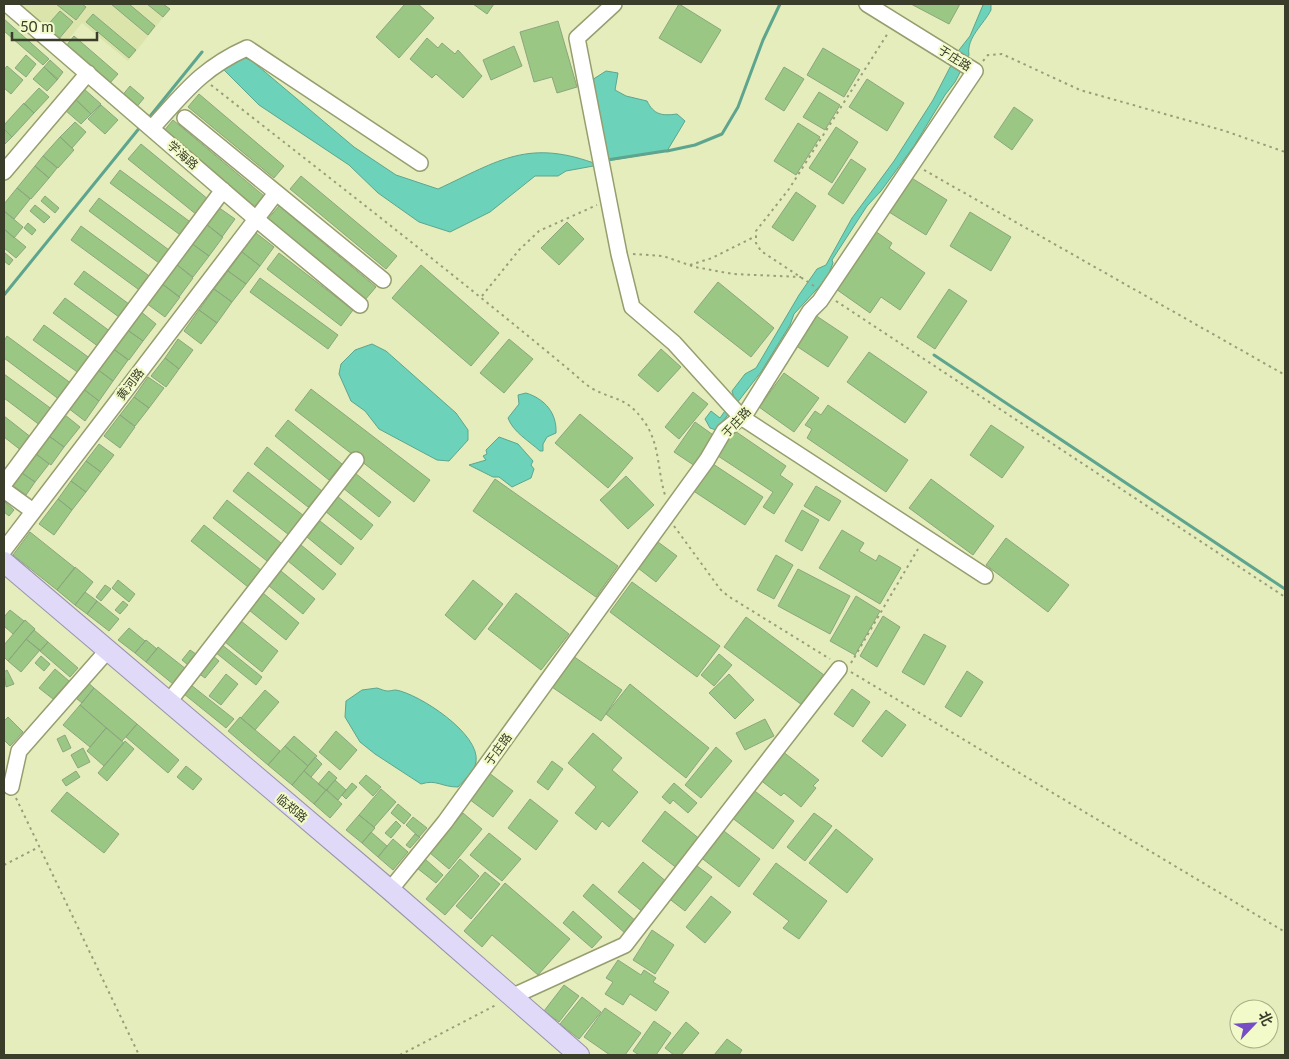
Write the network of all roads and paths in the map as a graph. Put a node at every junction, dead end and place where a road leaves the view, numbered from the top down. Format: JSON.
{"nodes":[{"id":1,"x":7,"y":4,"type":"edge"},
{"id":2,"x":614,"y":4,"type":"edge"},
{"id":3,"x":867,"y":4,"type":"edge"},
{"id":4,"x":896,"y":22,"type":"junction"},
{"id":5,"x":975,"y":71,"type":"junction"},
{"id":6,"x":88,"y":73,"type":"junction"},
{"id":7,"x":200,"y":76,"type":"junction"},
{"id":8,"x":185,"y":118,"type":"dead end"},
{"id":9,"x":147,"y":124,"type":"junction"},
{"id":10,"x":1285,"y":152,"type":"edge"},
{"id":11,"x":420,"y":162,"type":"dead end"},
{"id":12,"x":913,"y":163,"type":"junction"},
{"id":13,"x":4,"y":172,"type":"edge"},
{"id":14,"x":223,"y":190,"type":"junction"},
{"id":15,"x":276,"y":192,"type":"junction"},
{"id":16,"x":608,"y":201,"type":"junction"},
{"id":17,"x":256,"y":219,"type":"junction"},
{"id":18,"x":756,"y":236,"type":"junction"},
{"id":19,"x":619,"y":254,"type":"junction"},
{"id":20,"x":689,"y":265,"type":"junction"},
{"id":21,"x":800,"y":277,"type":"junction"},
{"id":22,"x":384,"y":280,"type":"dead end"},
{"id":23,"x":825,"y":294,"type":"junction"},
{"id":24,"x":481,"y":297,"type":"junction"},
{"id":25,"x":360,"y":305,"type":"dead end"},
{"id":26,"x":1285,"y":375,"type":"edge"},
{"id":27,"x":741,"y":417,"type":"junction"},
{"id":28,"x":356,"y":460,"type":"dead end"},
{"id":29,"x":4,"y":484,"type":"edge"},
{"id":30,"x":4,"y":490,"type":"edge"},
{"id":31,"x":33,"y":511,"type":"junction"},
{"id":32,"x":669,"y":513,"type":"junction"},
{"id":33,"x":925,"y":537,"type":"junction"},
{"id":34,"x":4,"y":550,"type":"edge"},
{"id":35,"x":4,"y":562,"type":"edge"},
{"id":36,"x":985,"y":576,"type":"dead end"},
{"id":37,"x":1285,"y":597,"type":"edge"},
{"id":38,"x":107,"y":651,"type":"junction"},
{"id":39,"x":840,"y":668,"type":"junction"},
{"id":40,"x":168,"y":703,"type":"junction"},
{"id":41,"x":11,"y":787,"type":"joint"},
{"id":42,"x":39,"y":847,"type":"junction"},
{"id":43,"x":4,"y":865,"type":"edge"},
{"id":44,"x":390,"y":890,"type":"junction"},
{"id":45,"x":1285,"y":932,"type":"edge"},
{"id":46,"x":512,"y":997,"type":"junction"},
{"id":47,"x":139,"y":1055,"type":"edge"},
{"id":48,"x":400,"y":1055,"type":"edge"},
{"id":49,"x":579,"y":1055,"type":"edge"}],
"edges":[{"from":1,"to":6,"type":"street","name":"学海路"},
{"from":2,"to":16,"type":"street"},
{"from":3,"to":4,"type":"street","name":"于庄路"},
{"from":4,"to":5,"type":"street","name":"于庄路"},
{"from":4,"to":18,"type":"path"},
{"from":5,"to":10,"type":"path"},
{"from":5,"to":12,"type":"street","name":"于庄路"},
{"from":6,"to":9,"type":"street","name":"学海路"},
{"from":6,"to":13,"type":"street"},
{"from":7,"to":9,"type":"street"},
{"from":7,"to":11,"type":"street"},
{"from":7,"to":24,"type":"path"},
{"from":8,"to":15,"type":"street"},
{"from":9,"to":14,"type":"street","name":"学海路"},
{"from":12,"to":23,"type":"street","name":"于庄路"},
{"from":12,"to":26,"type":"path"},
{"from":14,"to":17,"type":"street","name":"学海路"},
{"from":14,"to":29,"type":"street"},
{"from":15,"to":17,"type":"street","name":"黄河路"},
{"from":15,"to":22,"type":"street"},
{"from":16,"to":19,"type":"street"},
{"from":16,"to":24,"type":"path"},
{"from":17,"to":25,"type":"street","name":"学海路"},
{"from":17,"to":31,"type":"street","name":"黄河路"},
{"from":18,"to":20,"type":"path"},
{"from":18,"to":21,"type":"path"},
{"from":19,"to":20,"type":"path"},
{"from":19,"to":27,"type":"street"},
{"from":20,"to":21,"type":"path"},
{"from":21,"to":23,"type":"path"},
{"from":23,"to":27,"type":"street","name":"于庄路"},
{"from":23,"to":37,"type":"path"},
{"from":24,"to":32,"type":"path"},
{"from":27,"to":32,"type":"street","name":"于庄路"},
{"from":27,"to":33,"type":"street"},
{"from":28,"to":40,"type":"street"},
{"from":30,"to":31,"type":"street"},
{"from":31,"to":34,"type":"street","name":"黄河路"},
{"from":32,"to":39,"type":"path"},
{"from":32,"to":44,"type":"street","name":"于庄路"},
{"from":33,"to":36,"type":"street"},
{"from":33,"to":39,"type":"path"},
{"from":35,"to":38,"type":"main road","name":"临郑路"},
{"from":38,"to":40,"type":"main road","name":"临郑路"},
{"from":38,"to":41,"type":"street"},
{"from":39,"to":45,"type":"path"},
{"from":39,"to":46,"type":"street"},
{"from":40,"to":44,"type":"main road","name":"临郑路"},
{"from":41,"to":42,"type":"path"},
{"from":42,"to":43,"type":"path"},
{"from":42,"to":47,"type":"path"},
{"from":44,"to":46,"type":"main road","name":"临郑路"},
{"from":46,"to":48,"type":"path"},
{"from":46,"to":49,"type":"main road","name":"临郑路"}]}
